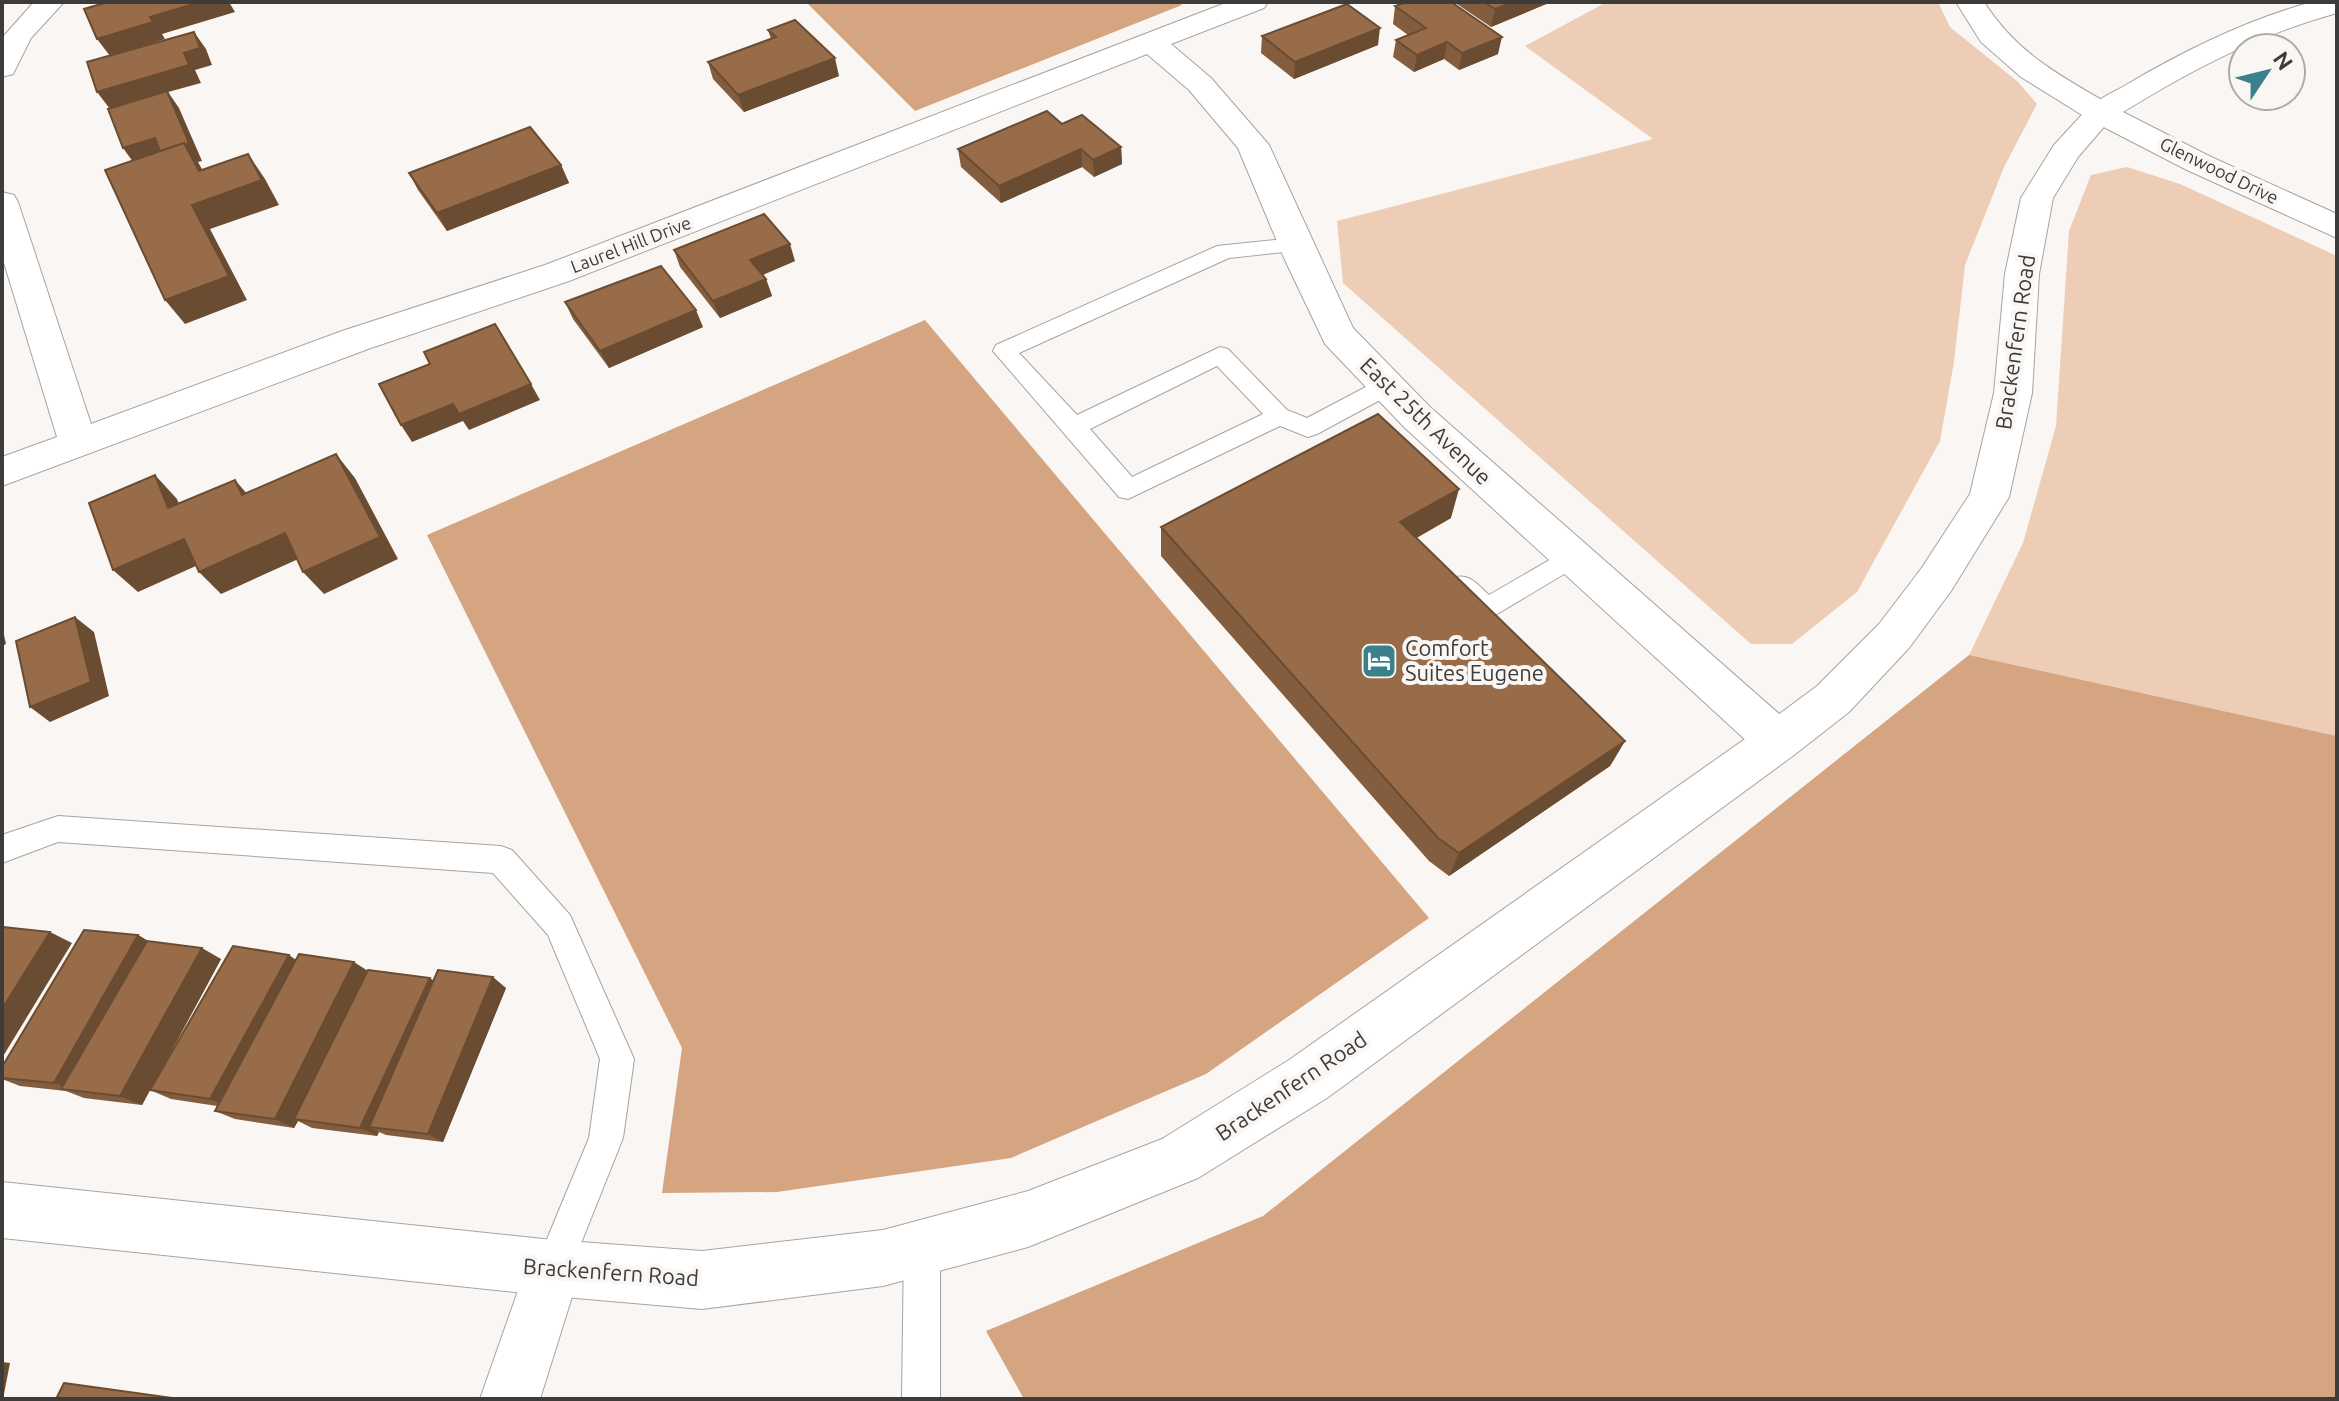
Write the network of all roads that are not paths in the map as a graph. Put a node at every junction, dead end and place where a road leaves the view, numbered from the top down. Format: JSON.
{"nodes":[{"id":1,"x":50,"y":2,"type":"edge"},
{"id":2,"x":1254,"y":2,"type":"edge"},
{"id":3,"x":1970,"y":2,"type":"edge"},
{"id":4,"x":2337,"y":4,"type":"edge"},
{"id":5,"x":1151,"y":42,"type":"junction"},
{"id":6,"x":2,"y":68,"type":"edge"},
{"id":7,"x":2101,"y":113,"type":"junction"},
{"id":8,"x":2,"y":202,"type":"edge"},
{"id":9,"x":2337,"y":227,"type":"edge"},
{"id":10,"x":1295,"y":245,"type":"junction"},
{"id":11,"x":1387,"y":386,"type":"junction"},
{"id":12,"x":1279,"y":416,"type":"junction"},
{"id":13,"x":1074,"y":427,"type":"junction"},
{"id":14,"x":1308,"y":428,"type":"junction"},
{"id":15,"x":78,"y":443,"type":"junction"},
{"id":16,"x":1325,"y":452,"type":"edge"},
{"id":17,"x":2,"y":472,"type":"edge"},
{"id":18,"x":1572,"y":557,"type":"junction"},
{"id":19,"x":1444,"y":570,"type":"edge"},
{"id":20,"x":1778,"y":741,"type":"junction"},
{"id":21,"x":2,"y":849,"type":"edge"},
{"id":22,"x":2,"y":1210,"type":"edge"},
{"id":23,"x":922,"y":1247,"type":"junction"},
{"id":24,"x":553,"y":1268,"type":"junction"},
{"id":25,"x":510,"y":1399,"type":"edge"},
{"id":26,"x":921,"y":1399,"type":"edge"}],
"edges":[{"from":1,"to":6,"type":"street"},
{"from":2,"to":5,"type":"street","name":"Laurel Hill Drive"},
{"from":3,"to":7,"type":"street","name":"Glenwood Drive"},
{"from":4,"to":7,"type":"street","name":"Brackenfern Road"},
{"from":5,"to":10,"type":"street","name":"East 25th Avenue"},
{"from":5,"to":15,"type":"street","name":"Laurel Hill Drive"},
{"from":7,"to":9,"type":"street","name":"Glenwood Drive"},
{"from":7,"to":20,"type":"street","name":"Brackenfern Road"},
{"from":8,"to":15,"type":"street"},
{"from":10,"to":11,"type":"street","name":"East 25th Avenue"},
{"from":10,"to":13,"type":"lane"},
{"from":11,"to":14,"type":"lane"},
{"from":11,"to":18,"type":"street","name":"East 25th Avenue"},
{"from":12,"to":13,"type":"lane"},
{"from":12,"to":13,"type":"lane"},
{"from":12,"to":14,"type":"lane"},
{"from":14,"to":16,"type":"lane"},
{"from":15,"to":17,"type":"street","name":"Laurel Hill Drive"},
{"from":18,"to":19,"type":"lane"},
{"from":18,"to":20,"type":"street","name":"East 25th Avenue"},
{"from":20,"to":23,"type":"street","name":"Brackenfern Road"},
{"from":21,"to":24,"type":"lane"},
{"from":22,"to":24,"type":"street","name":"Brackenfern Road"},
{"from":23,"to":24,"type":"street","name":"Brackenfern Road"},
{"from":23,"to":26,"type":"lane"},
{"from":24,"to":25,"type":"street"}]}
